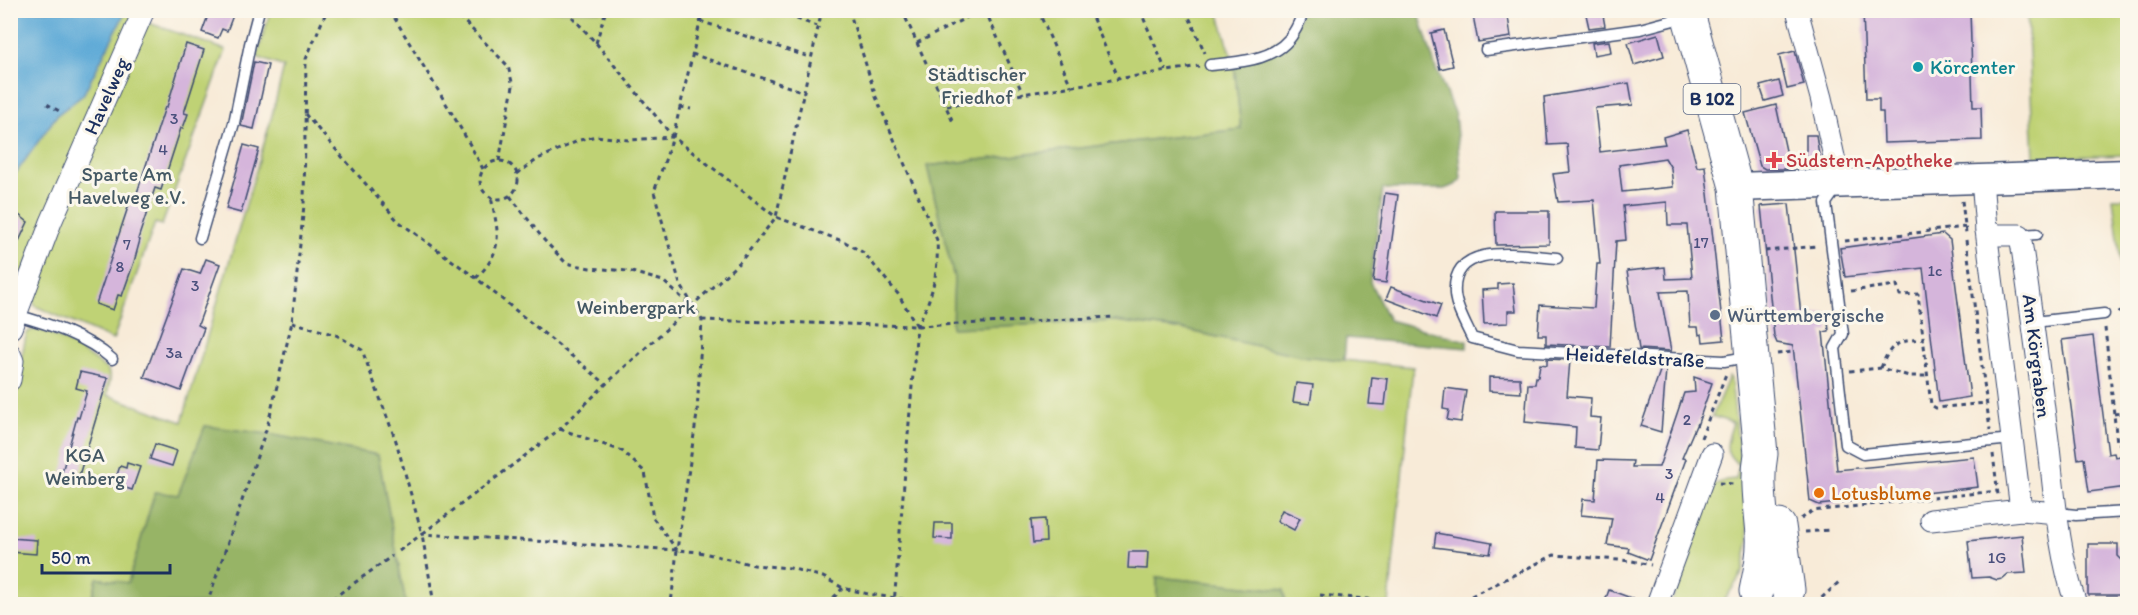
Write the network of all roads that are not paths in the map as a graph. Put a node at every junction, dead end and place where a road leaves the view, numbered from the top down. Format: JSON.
{"nodes":[{"id":1,"x":144,"y":10,"type":"edge"},
{"id":2,"x":259,"y":10,"type":"edge"},
{"id":3,"x":1304,"y":10,"type":"edge"},
{"id":4,"x":1797,"y":10,"type":"edge"},
{"id":5,"x":1687,"y":13,"type":"edge"},
{"id":6,"x":1486,"y":50,"type":"dead end"},
{"id":7,"x":1210,"y":65,"type":"road end"},
{"id":8,"x":2127,"y":174,"type":"edge"},
{"id":9,"x":1970,"y":179,"type":"junction"},
{"id":10,"x":1840,"y":184,"type":"junction"},
{"id":11,"x":1736,"y":187,"type":"junction"},
{"id":12,"x":1986,"y":230,"type":"junction"},
{"id":13,"x":200,"y":238,"type":"dead end"},
{"id":14,"x":1557,"y":258,"type":"dead end"},
{"id":15,"x":2104,"y":314,"type":"road end"},
{"id":16,"x":2034,"y":322,"type":"junction"},
{"id":17,"x":12,"y":324,"type":"edge"},
{"id":18,"x":10,"y":352,"type":"edge"},
{"id":19,"x":1750,"y":356,"type":"junction"},
{"id":20,"x":112,"y":359,"type":"dead end"},
{"id":21,"x":10,"y":380,"type":"edge"},
{"id":22,"x":2002,"y":441,"type":"junction"},
{"id":23,"x":1712,"y":454,"type":"road end"},
{"id":24,"x":1759,"y":469,"type":"junction"},
{"id":25,"x":2021,"y":510,"type":"junction"},
{"id":26,"x":2127,"y":512,"type":"edge"},
{"id":27,"x":2057,"y":513,"type":"junction"},
{"id":28,"x":1931,"y":520,"type":"dead end"},
{"id":29,"x":1781,"y":599,"type":"edge"},
{"id":30,"x":1657,"y":604,"type":"edge"},
{"id":31,"x":2076,"y":604,"type":"edge"}],
"edges":[{"from":1,"to":17,"type":"street","name":"Havelweg"},
{"from":2,"to":13,"type":"lane"},
{"from":3,"to":7,"type":"lane"},
{"from":4,"to":10,"type":"street"},
{"from":5,"to":6,"type":"lane"},
{"from":5,"to":11,"type":"main road","number":"B 102"},
{"from":8,"to":9,"type":"street"},
{"from":9,"to":10,"type":"street"},
{"from":9,"to":12,"type":"street","name":"Am Körgraben"},
{"from":10,"to":11,"type":"street"},
{"from":10,"to":22,"type":"lane"},
{"from":11,"to":19,"type":"main road","number":"B 102"},
{"from":12,"to":16,"type":"street","name":"Am Körgraben"},
{"from":12,"to":22,"type":"street","name":"Am Körgraben"},
{"from":14,"to":19,"type":"lane","name":"Heidefeldstraße"},
{"from":15,"to":16,"type":"lane"},
{"from":16,"to":27,"type":"street","name":"Am Körgraben"},
{"from":17,"to":18,"type":"street","name":"Havelweg"},
{"from":17,"to":20,"type":"lane"},
{"from":18,"to":21,"type":"street","name":"Havelweg"},
{"from":19,"to":24,"type":"main road","number":"B 102"},
{"from":22,"to":25,"type":"street","name":"Am Körgraben"},
{"from":23,"to":30,"type":"street"},
{"from":24,"to":29,"type":"main road","number":"B 102"},
{"from":24,"to":29,"type":"main road","number":"B 102"},
{"from":25,"to":27,"type":"street"},
{"from":25,"to":28,"type":"street"},
{"from":26,"to":27,"type":"lane"},
{"from":27,"to":31,"type":"street","name":"Am Körgraben"}]}
